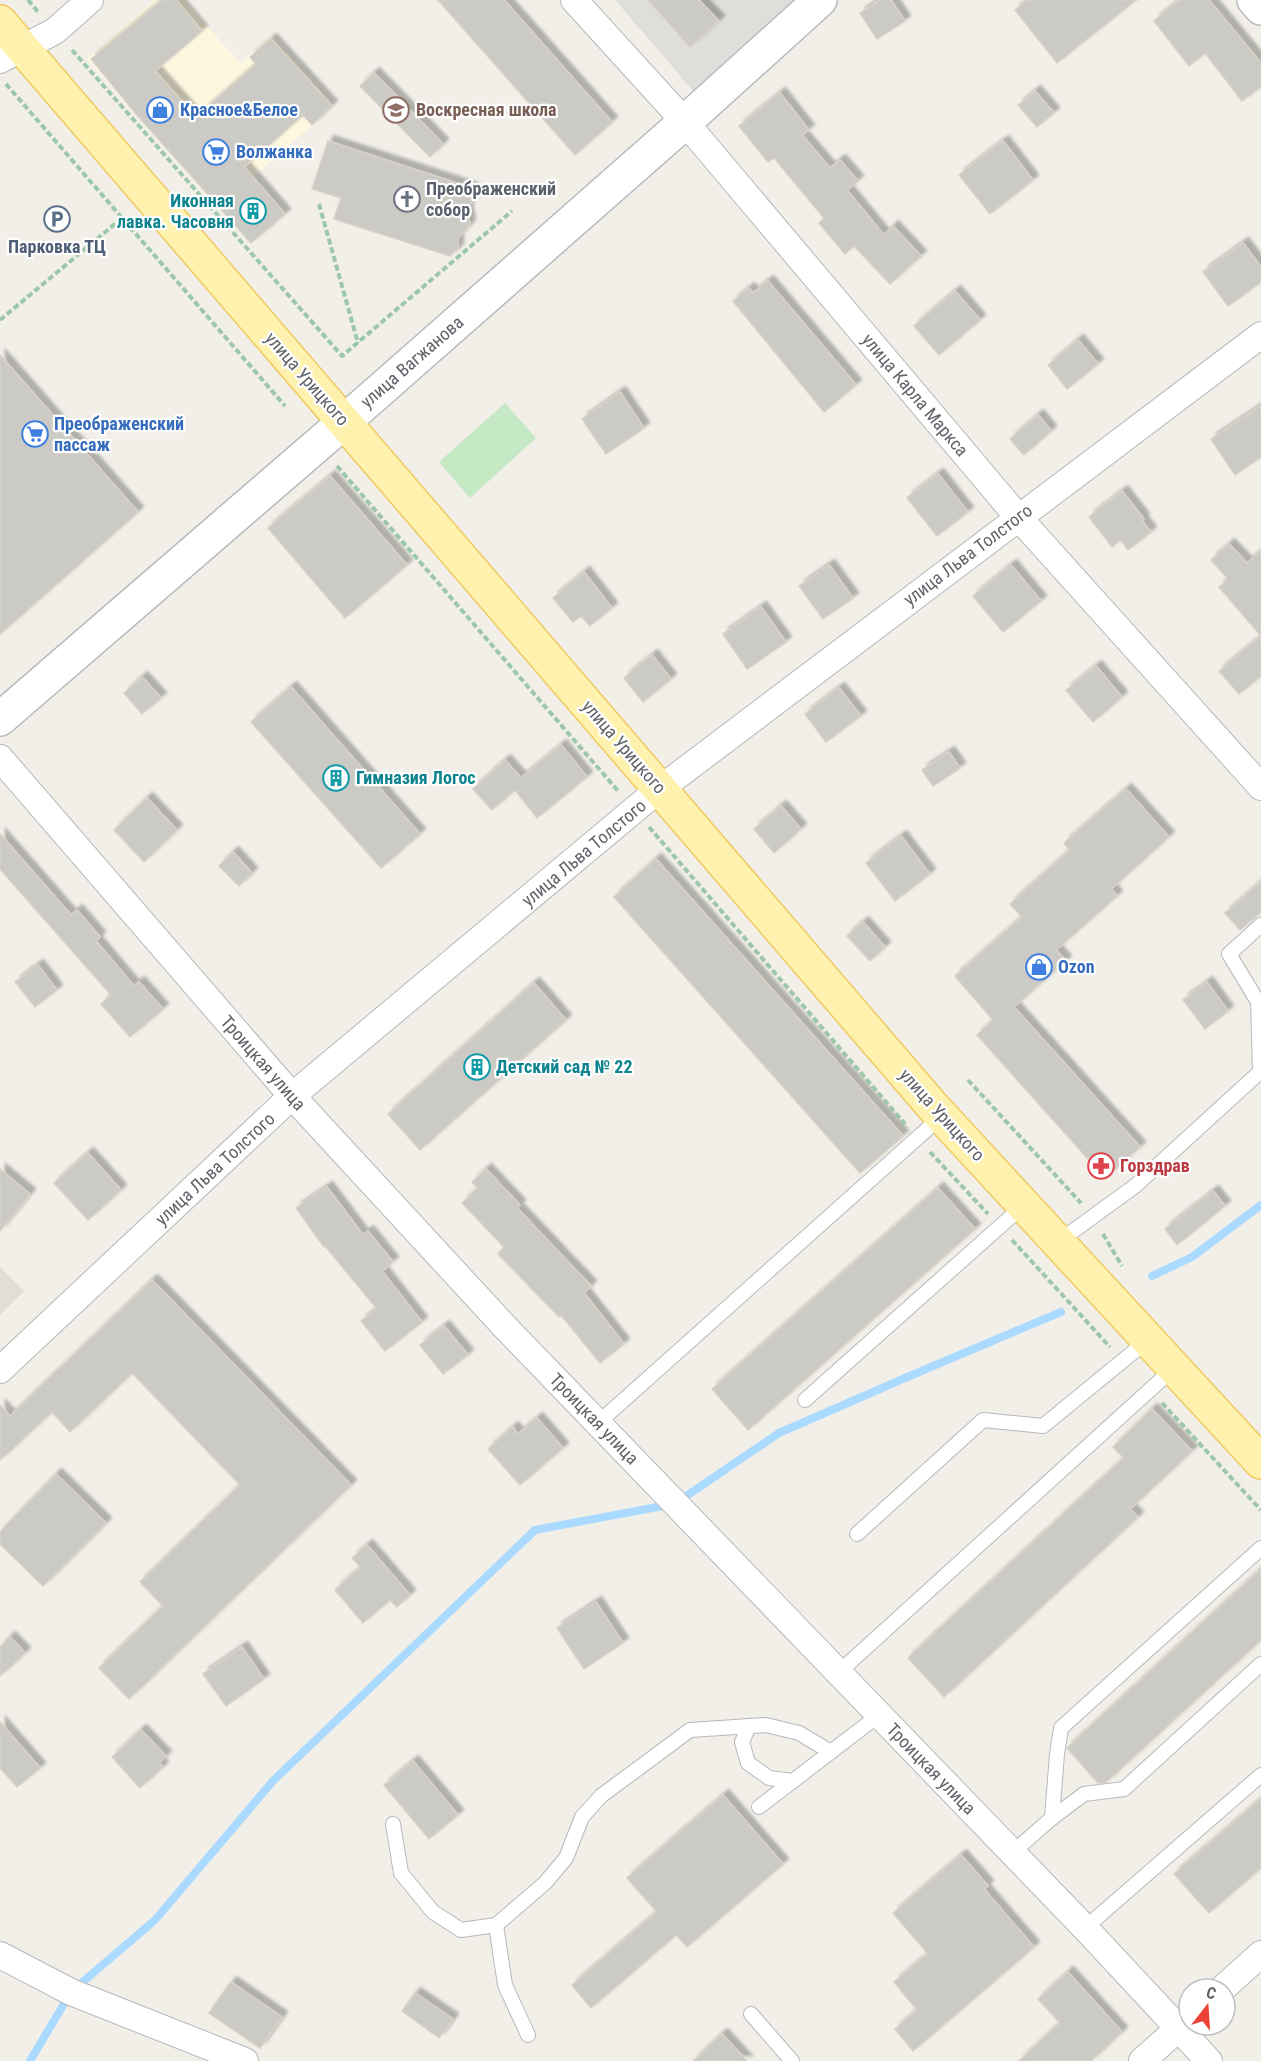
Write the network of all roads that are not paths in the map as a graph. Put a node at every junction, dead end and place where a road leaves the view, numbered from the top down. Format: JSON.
{"nodes":[{"id":1,"x":90,"y":0,"type":"edge"},
{"id":2,"x":574,"y":0,"type":"edge"},
{"id":3,"x":820,"y":0,"type":"edge"},
{"id":4,"x":1254,"y":0,"type":"edge"},
{"id":5,"x":1261,"y":8,"type":"edge"},
{"id":6,"x":0,"y":21,"type":"edge"},
{"id":7,"x":11,"y":54,"type":"edge"},
{"id":8,"x":685,"y":122,"type":"junction"},
{"id":9,"x":1261,"y":335,"type":"edge"},
{"id":10,"x":344,"y":422,"type":"junction"},
{"id":11,"x":1018,"y":517,"type":"junction"},
{"id":12,"x":0,"y":719,"type":"edge"},
{"id":13,"x":0,"y":758,"type":"edge"},
{"id":14,"x":1261,"y":787,"type":"edge"},
{"id":15,"x":660,"y":789,"type":"junction"},
{"id":16,"x":1261,"y":925,"type":"edge"},
{"id":17,"x":1261,"y":1071,"type":"edge"},
{"id":18,"x":292,"y":1096,"type":"junction"},
{"id":19,"x":942,"y":1116,"type":"junction"},
{"id":20,"x":1023,"y":1205,"type":"junction"},
{"id":21,"x":1058,"y":1242,"type":"junction"},
{"id":22,"x":1148,"y":1340,"type":"junction"},
{"id":23,"x":1174,"y":1368,"type":"junction"},
{"id":24,"x":0,"y":1370,"type":"edge"},
{"id":25,"x":805,"y":1400,"type":"dead end"},
{"id":26,"x":598,"y":1423,"type":"junction"},
{"id":27,"x":1261,"y":1462,"type":"edge"},
{"id":28,"x":857,"y":1534,"type":"dead end"},
{"id":29,"x":1261,"y":1548,"type":"edge"},
{"id":30,"x":1261,"y":1664,"type":"edge"},
{"id":31,"x":838,"y":1673,"type":"junction"},
{"id":32,"x":879,"y":1715,"type":"junction"},
{"id":33,"x":749,"y":1726,"type":"junction"},
{"id":34,"x":831,"y":1752,"type":"junction"},
{"id":35,"x":1261,"y":1775,"type":"edge"},
{"id":36,"x":793,"y":1781,"type":"junction"},
{"id":37,"x":759,"y":1807,"type":"dead end"},
{"id":38,"x":1052,"y":1818,"type":"junction"},
{"id":39,"x":393,"y":1824,"type":"dead end"},
{"id":40,"x":1012,"y":1853,"type":"junction"},
{"id":41,"x":496,"y":1925,"type":"junction"},
{"id":42,"x":1085,"y":1928,"type":"junction"},
{"id":43,"x":1261,"y":1954,"type":"edge"},
{"id":44,"x":0,"y":1955,"type":"edge"},
{"id":45,"x":1235,"y":1977,"type":"edge"},
{"id":46,"x":751,"y":2014,"type":"dead end"},
{"id":47,"x":1177,"y":2016,"type":"edge"},
{"id":48,"x":1177,"y":2029,"type":"edge"},
{"id":49,"x":528,"y":2035,"type":"dead end"},
{"id":50,"x":1193,"y":2037,"type":"edge"},
{"id":51,"x":245,"y":2061,"type":"edge"},
{"id":52,"x":792,"y":2061,"type":"edge"},
{"id":53,"x":1142,"y":2061,"type":"edge"},
{"id":54,"x":1209,"y":2061,"type":"edge"}],
"edges":[{"from":1,"to":7,"type":"street"},
{"from":2,"to":8,"type":"street","name":"улица Карла Маркса"},
{"from":3,"to":8,"type":"main road","name":"улица Вагжанова"},
{"from":4,"to":5,"type":"main road"},
{"from":6,"to":7,"type":"main road","name":"улица Урицкого"},
{"from":7,"to":10,"type":"main road","name":"улица Урицкого"},
{"from":8,"to":10,"type":"main road","name":"улица Вагжанова"},
{"from":8,"to":11,"type":"street","name":"улица Карла Маркса"},
{"from":9,"to":11,"type":"street","name":"улица Льва Толстого"},
{"from":10,"to":12,"type":"main road","name":"улица Вагжанова"},
{"from":10,"to":15,"type":"main road","name":"улица Урицкого"},
{"from":11,"to":14,"type":"street","name":"улица Карла Маркса"},
{"from":11,"to":15,"type":"street","name":"улица Льва Толстого"},
{"from":13,"to":18,"type":"street","name":"Троицкая улица"},
{"from":15,"to":18,"type":"street","name":"улица Льва Толстого"},
{"from":15,"to":19,"type":"main road","name":"улица Урицкого"},
{"from":16,"to":17,"type":"lane"},
{"from":17,"to":21,"type":"lane"},
{"from":18,"to":24,"type":"street","name":"улица Льва Толстого"},
{"from":18,"to":26,"type":"street","name":"Троицкая улица"},
{"from":19,"to":20,"type":"main road","name":"улица Урицкого"},
{"from":19,"to":26,"type":"lane"},
{"from":20,"to":21,"type":"main road","name":"улица Урицкого"},
{"from":20,"to":25,"type":"lane"},
{"from":21,"to":22,"type":"main road","name":"улица Урицкого"},
{"from":22,"to":23,"type":"main road","name":"улица Урицкого"},
{"from":22,"to":28,"type":"lane"},
{"from":23,"to":27,"type":"main road","name":"улица Урицкого"},
{"from":23,"to":31,"type":"lane"},
{"from":26,"to":31,"type":"street","name":"Троицкая улица"},
{"from":29,"to":38,"type":"lane"},
{"from":30,"to":38,"type":"lane"},
{"from":31,"to":32,"type":"street","name":"Троицкая улица"},
{"from":32,"to":34,"type":"lane"},
{"from":32,"to":40,"type":"street","name":"Троицкая улица"},
{"from":33,"to":34,"type":"lane"},
{"from":33,"to":36,"type":"lane"},
{"from":33,"to":41,"type":"lane"},
{"from":34,"to":36,"type":"lane"},
{"from":35,"to":42,"type":"lane"},
{"from":36,"to":37,"type":"lane"},
{"from":38,"to":40,"type":"lane"},
{"from":39,"to":41,"type":"lane"},
{"from":40,"to":42,"type":"street","name":"Троицкая улица"},
{"from":41,"to":49,"type":"lane"},
{"from":42,"to":47,"type":"street","name":"Троицкая улица"},
{"from":43,"to":45,"type":"street"},
{"from":44,"to":51,"type":"street"},
{"from":46,"to":52,"type":"lane"},
{"from":48,"to":53,"type":"street"},
{"from":50,"to":54,"type":"street","name":"Троицкая улица"}]}
